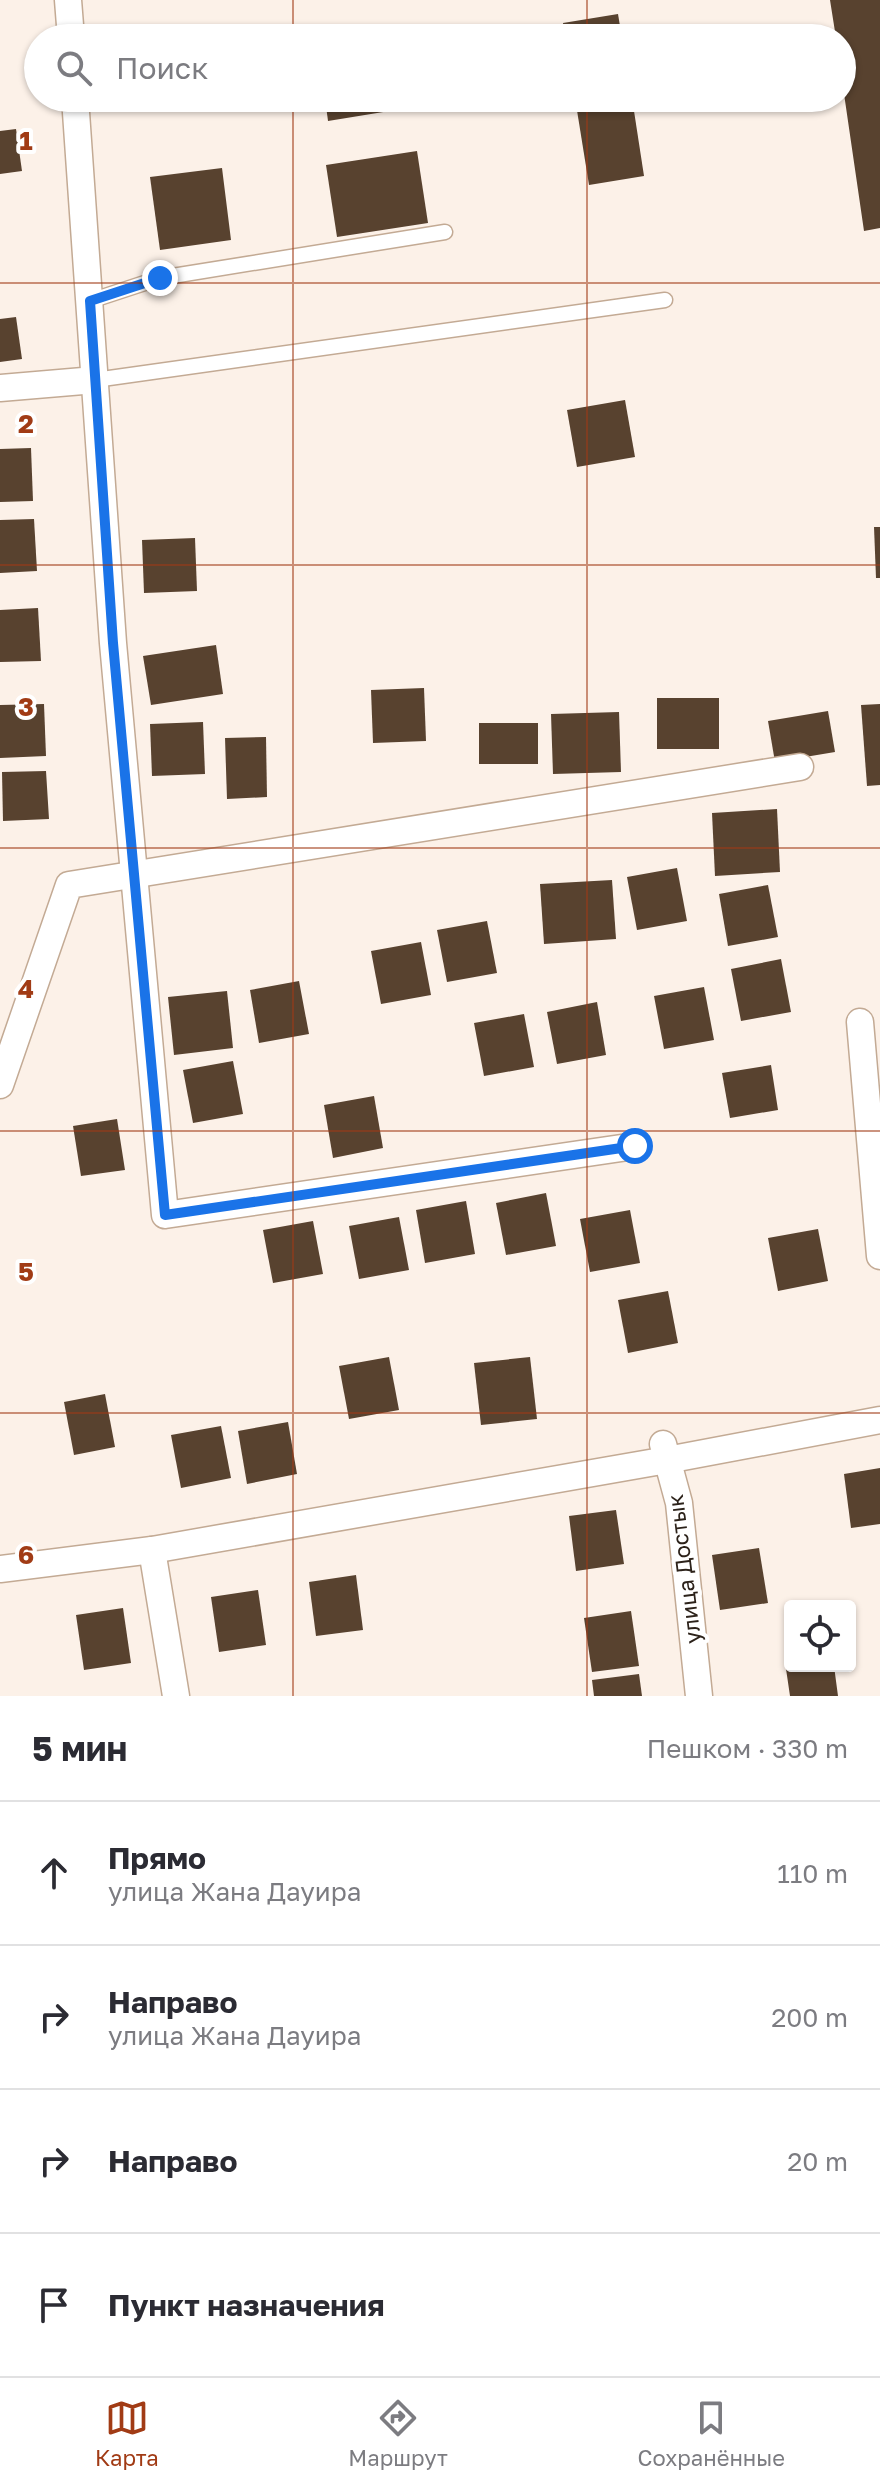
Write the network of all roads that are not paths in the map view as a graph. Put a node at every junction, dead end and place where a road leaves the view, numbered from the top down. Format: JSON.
{"nodes":[{"id":1,"x":68,"y":0,"type":"edge"},
{"id":2,"x":70,"y":24,"type":"edge"},
{"id":3,"x":76,"y":112,"type":"edge"},
{"id":4,"x":445,"y":232,"type":"dead end"},
{"id":5,"x":665,"y":300,"type":"dead end"},
{"id":6,"x":90,"y":301,"type":"junction"},
{"id":7,"x":95,"y":380,"type":"junction"},
{"id":8,"x":0,"y":388,"type":"edge"},
{"id":9,"x":800,"y":767,"type":"dead end"},
{"id":10,"x":133,"y":873,"type":"junction"},
{"id":11,"x":860,"y":1022,"type":"dead end"},
{"id":12,"x":0,"y":1085,"type":"edge"},
{"id":13,"x":635,"y":1146,"type":"dead end"},
{"id":14,"x":880,"y":1256,"type":"edge"},
{"id":15,"x":880,"y":1420,"type":"edge"},
{"id":16,"x":665,"y":1452,"type":"junction"},
{"id":17,"x":152,"y":1550,"type":"junction"},
{"id":18,"x":0,"y":1569,"type":"edge"},
{"id":19,"x":176,"y":1696,"type":"edge"},
{"id":20,"x":699,"y":1696,"type":"edge"}],
"edges":[{"from":1,"to":2,"type":"street"},
{"from":3,"to":6,"type":"street"},
{"from":4,"to":6,"type":"lane"},
{"from":5,"to":7,"type":"lane"},
{"from":6,"to":7,"type":"street"},
{"from":7,"to":8,"type":"street"},
{"from":7,"to":10,"type":"street"},
{"from":9,"to":10,"type":"street"},
{"from":10,"to":12,"type":"street"},
{"from":10,"to":13,"type":"street"},
{"from":11,"to":14,"type":"street"},
{"from":15,"to":16,"type":"street"},
{"from":16,"to":17,"type":"street"},
{"from":16,"to":20,"type":"street","name":"улица Достык"},
{"from":17,"to":18,"type":"street"},
{"from":17,"to":19,"type":"street"}]}
